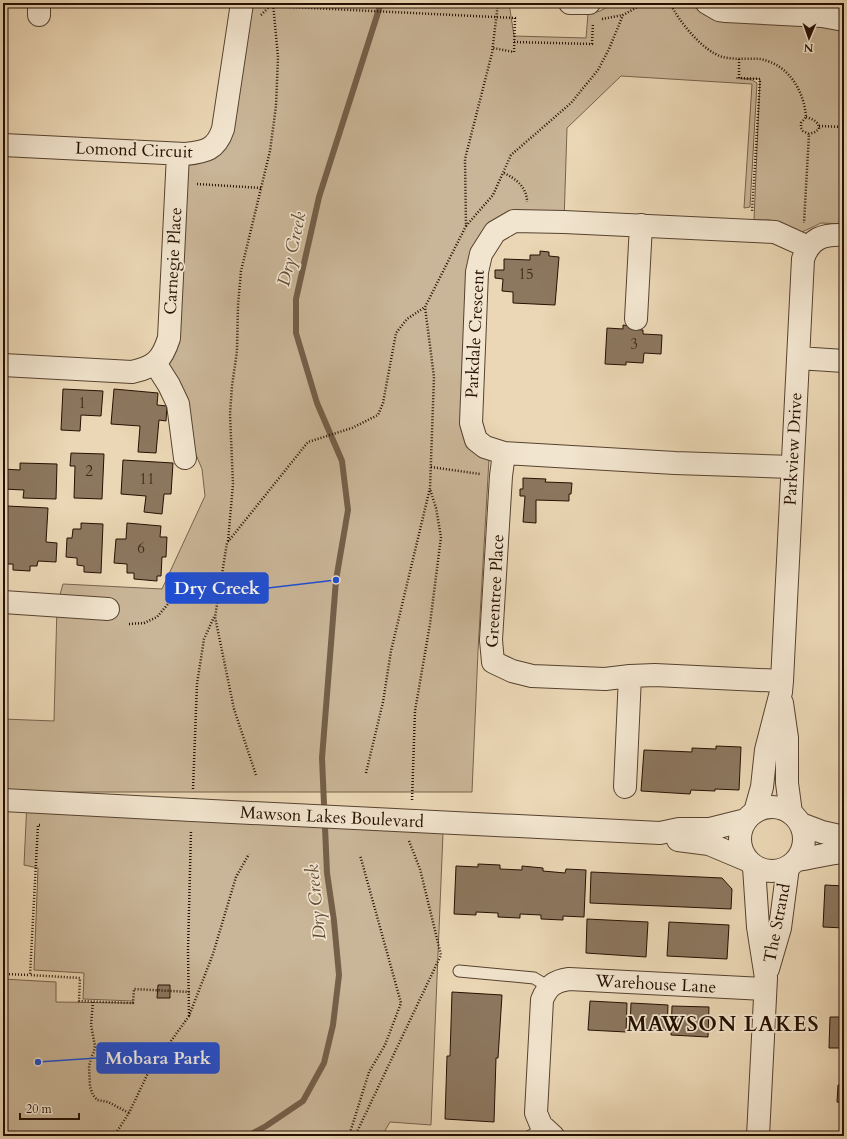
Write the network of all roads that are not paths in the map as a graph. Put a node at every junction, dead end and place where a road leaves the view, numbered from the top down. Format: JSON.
{"nodes":[{"id":1,"x":570,"y":3,"type":"edge"},
{"id":2,"x":706,"y":3,"type":"edge"},
{"id":3,"x":241,"y":8,"type":"edge"},
{"id":4,"x":594,"y":15,"type":"edge"},
{"id":5,"x":844,"y":20,"type":"edge"},
{"id":6,"x":3,"y":145,"type":"edge"},
{"id":7,"x":178,"y":154,"type":"junction"},
{"id":8,"x":641,"y":225,"type":"junction"},
{"id":9,"x":844,"y":235,"type":"edge"},
{"id":10,"x":808,"y":247,"type":"junction"},
{"id":11,"x":636,"y":319,"type":"dead end"},
{"id":12,"x":798,"y":358,"type":"junction"},
{"id":13,"x":844,"y":360,"type":"edge"},
{"id":14,"x":155,"y":364,"type":"junction"},
{"id":15,"x":3,"y":365,"type":"edge"},
{"id":16,"x":504,"y":453,"type":"junction"},
{"id":17,"x":185,"y":458,"type":"dead end"},
{"id":18,"x":792,"y":467,"type":"junction"},
{"id":19,"x":3,"y":602,"type":"edge"},
{"id":20,"x":108,"y":609,"type":"dead end"},
{"id":21,"x":630,"y":676,"type":"junction"},
{"id":22,"x":781,"y":686,"type":"junction"},
{"id":23,"x":625,"y":787,"type":"dead end"},
{"id":24,"x":3,"y":800,"type":"edge"},
{"id":25,"x":751,"y":816,"type":"junction"},
{"id":26,"x":796,"y":819,"type":"junction"},
{"id":27,"x":660,"y":833,"type":"junction"},
{"id":28,"x":844,"y":837,"type":"edge"},
{"id":29,"x":844,"y":852,"type":"edge"},
{"id":30,"x":751,"y":863,"type":"junction"},
{"id":31,"x":792,"y":864,"type":"junction"},
{"id":32,"x":459,"y":972,"type":"dead end"},
{"id":33,"x":766,"y":984,"type":"junction"},
{"id":34,"x":549,"y":987,"type":"junction"},
{"id":35,"x":542,"y":1134,"type":"edge"},
{"id":36,"x":758,"y":1136,"type":"edge"}],
"edges":[{"from":1,"to":4,"type":"street"},
{"from":2,"to":5,"type":"street"},
{"from":3,"to":7,"type":"street","name":"Lomond Circuit"},
{"from":6,"to":7,"type":"street","name":"Lomond Circuit"},
{"from":7,"to":14,"type":"street","name":"Carnegie Place"},
{"from":8,"to":10,"type":"street","name":"Parkdale Crescent"},
{"from":8,"to":11,"type":"street"},
{"from":8,"to":16,"type":"street","name":"Parkdale Crescent"},
{"from":9,"to":10,"type":"street"},
{"from":10,"to":12,"type":"street","name":"Parkview Drive"},
{"from":12,"to":13,"type":"street"},
{"from":12,"to":18,"type":"street","name":"Parkview Drive"},
{"from":14,"to":15,"type":"street"},
{"from":14,"to":17,"type":"street"},
{"from":16,"to":18,"type":"street","name":"Parkdale Crescent"},
{"from":16,"to":21,"type":"street","name":"Greentree Place"},
{"from":18,"to":22,"type":"street","name":"Parkview Drive"},
{"from":19,"to":20,"type":"street"},
{"from":21,"to":22,"type":"street","name":"Greentree Place"},
{"from":21,"to":23,"type":"street"},
{"from":22,"to":25,"type":"street","name":"Parkview Drive"},
{"from":22,"to":26,"type":"street","name":"Parkview Drive"},
{"from":24,"to":27,"type":"street","name":"Mawson Lakes Boulevard","bridge":true},
{"from":25,"to":26,"type":"street"},
{"from":25,"to":27,"type":"street","name":"Mawson Lakes Boulevard"},
{"from":25,"to":30,"type":"street"},
{"from":26,"to":28,"type":"street"},
{"from":26,"to":31,"type":"street"},
{"from":27,"to":30,"type":"street","name":"Mawson Lakes Boulevard"},
{"from":29,"to":31,"type":"street"},
{"from":30,"to":31,"type":"street"},
{"from":30,"to":33,"type":"street","name":"The Strand"},
{"from":31,"to":33,"type":"street","name":"The Strand"},
{"from":32,"to":34,"type":"lane"},
{"from":33,"to":34,"type":"street","name":"Warehouse Lane"},
{"from":33,"to":36,"type":"street","name":"The Strand"},
{"from":34,"to":35,"type":"street"}]}
